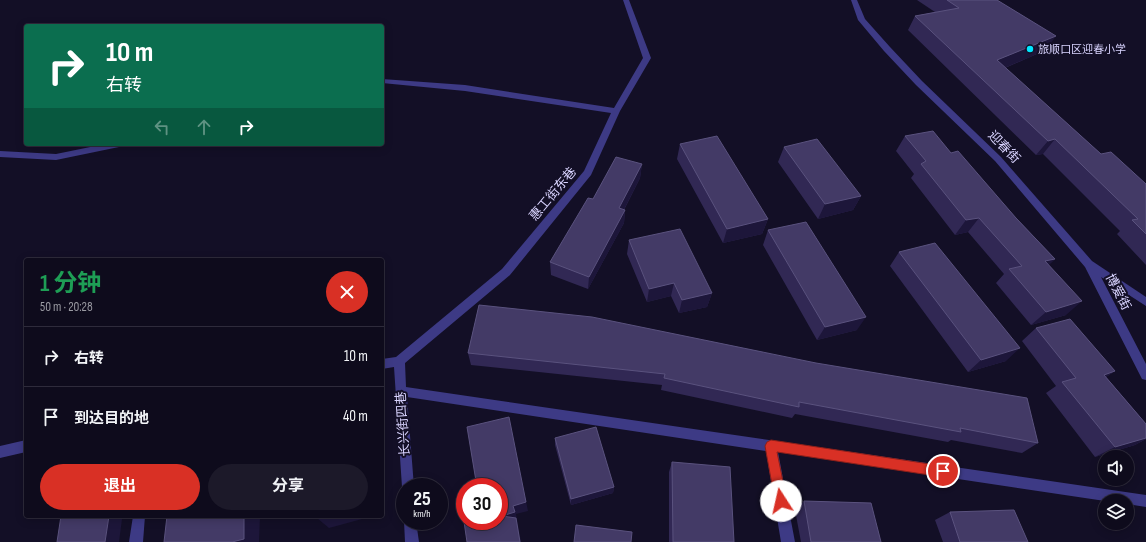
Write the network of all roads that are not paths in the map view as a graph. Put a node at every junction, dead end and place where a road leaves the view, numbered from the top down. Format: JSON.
{"nodes":[{"id":1,"x":626,"y":0,"type":"edge"},
{"id":2,"x":854,"y":0,"type":"edge"},
{"id":3,"x":384,"y":82,"type":"edge"},
{"id":4,"x":616,"y":112,"type":"junction"},
{"id":5,"x":109,"y":146,"type":"edge"},
{"id":6,"x":0,"y":154,"type":"edge"},
{"id":7,"x":1088,"y":264,"type":"junction"},
{"id":8,"x":1146,"y":302,"type":"edge"},
{"id":9,"x":399,"y":361,"type":"junction"},
{"id":10,"x":384,"y":364,"type":"edge"},
{"id":11,"x":1146,"y":375,"type":"edge"},
{"id":12,"x":401,"y":391,"type":"junction"},
{"id":13,"x":24,"y":446,"type":"edge"},
{"id":14,"x":771,"y":446,"type":"junction"},
{"id":15,"x":0,"y":452,"type":"edge"},
{"id":16,"x":407,"y":478,"type":"edge"},
{"id":17,"x":1146,"y":501,"type":"edge"},
{"id":18,"x":139,"y":518,"type":"edge"},
{"id":19,"x":411,"y":530,"type":"edge"},
{"id":20,"x":136,"y":542,"type":"edge"},
{"id":21,"x":412,"y":542,"type":"edge"},
{"id":22,"x":788,"y":542,"type":"edge"}],
"edges":[{"from":1,"to":4,"type":"street","name":"惠工街东巷"},
{"from":2,"to":7,"type":"street","name":"迎春街"},
{"from":3,"to":4,"type":"street"},
{"from":4,"to":9,"type":"street","name":"惠工街东巷"},
{"from":5,"to":6,"type":"street"},
{"from":7,"to":8,"type":"street","name":"迎春街"},
{"from":7,"to":11,"type":"street","name":"博爱街"},
{"from":9,"to":10,"type":"street"},
{"from":9,"to":12,"type":"street","name":"长兴街四巷"},
{"from":12,"to":14,"type":"street"},
{"from":12,"to":16,"type":"street","name":"长兴街四巷"},
{"from":13,"to":15,"type":"street"},
{"from":14,"to":17,"type":"street"},
{"from":14,"to":22,"type":"street"},
{"from":18,"to":20,"type":"street"},
{"from":19,"to":21,"type":"street"}]}
